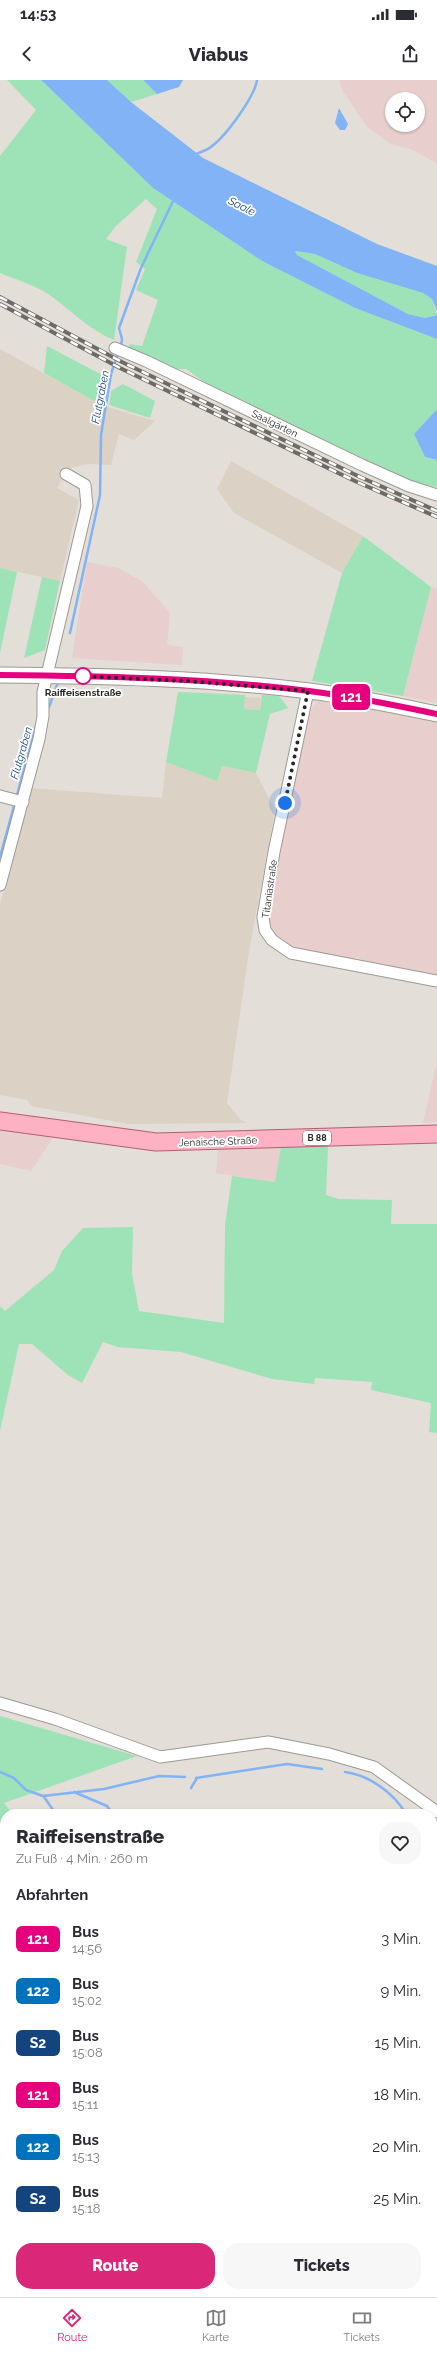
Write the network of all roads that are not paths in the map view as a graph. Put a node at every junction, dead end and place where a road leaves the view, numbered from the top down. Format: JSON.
{"nodes":[{"id":1,"x":119,"y":350,"type":"dead end"},
{"id":2,"x":66,"y":474,"type":"dead end"},
{"id":3,"x":437,"y":495,"type":"edge"},
{"id":4,"x":0,"y":675,"type":"edge"},
{"id":5,"x":47,"y":675,"type":"junction"},
{"id":6,"x":308,"y":691,"type":"junction"},
{"id":7,"x":437,"y":714,"type":"edge"},
{"id":8,"x":0,"y":796,"type":"edge"},
{"id":9,"x":23,"y":802,"type":"junction"},
{"id":10,"x":0,"y":885,"type":"edge"},
{"id":11,"x":437,"y":981,"type":"edge"},
{"id":12,"x":0,"y":1121,"type":"edge"},
{"id":13,"x":437,"y":1134,"type":"edge"},
{"id":14,"x":0,"y":1703,"type":"edge"},
{"id":15,"x":433,"y":1809,"type":"edge"}],
"edges":[{"from":1,"to":3,"type":"street","name":"Saalgärten"},
{"from":2,"to":5,"type":"street"},
{"from":4,"to":5,"type":"street"},
{"from":5,"to":6,"type":"street"},
{"from":5,"to":9,"type":"street"},
{"from":6,"to":7,"type":"street"},
{"from":6,"to":11,"type":"street","name":"Titaniastraße"},
{"from":8,"to":9,"type":"street"},
{"from":9,"to":10,"type":"street"},
{"from":12,"to":13,"type":"main road","name":"Jenaische Straße","number":"B 88"},
{"from":14,"to":15,"type":"street"}]}
